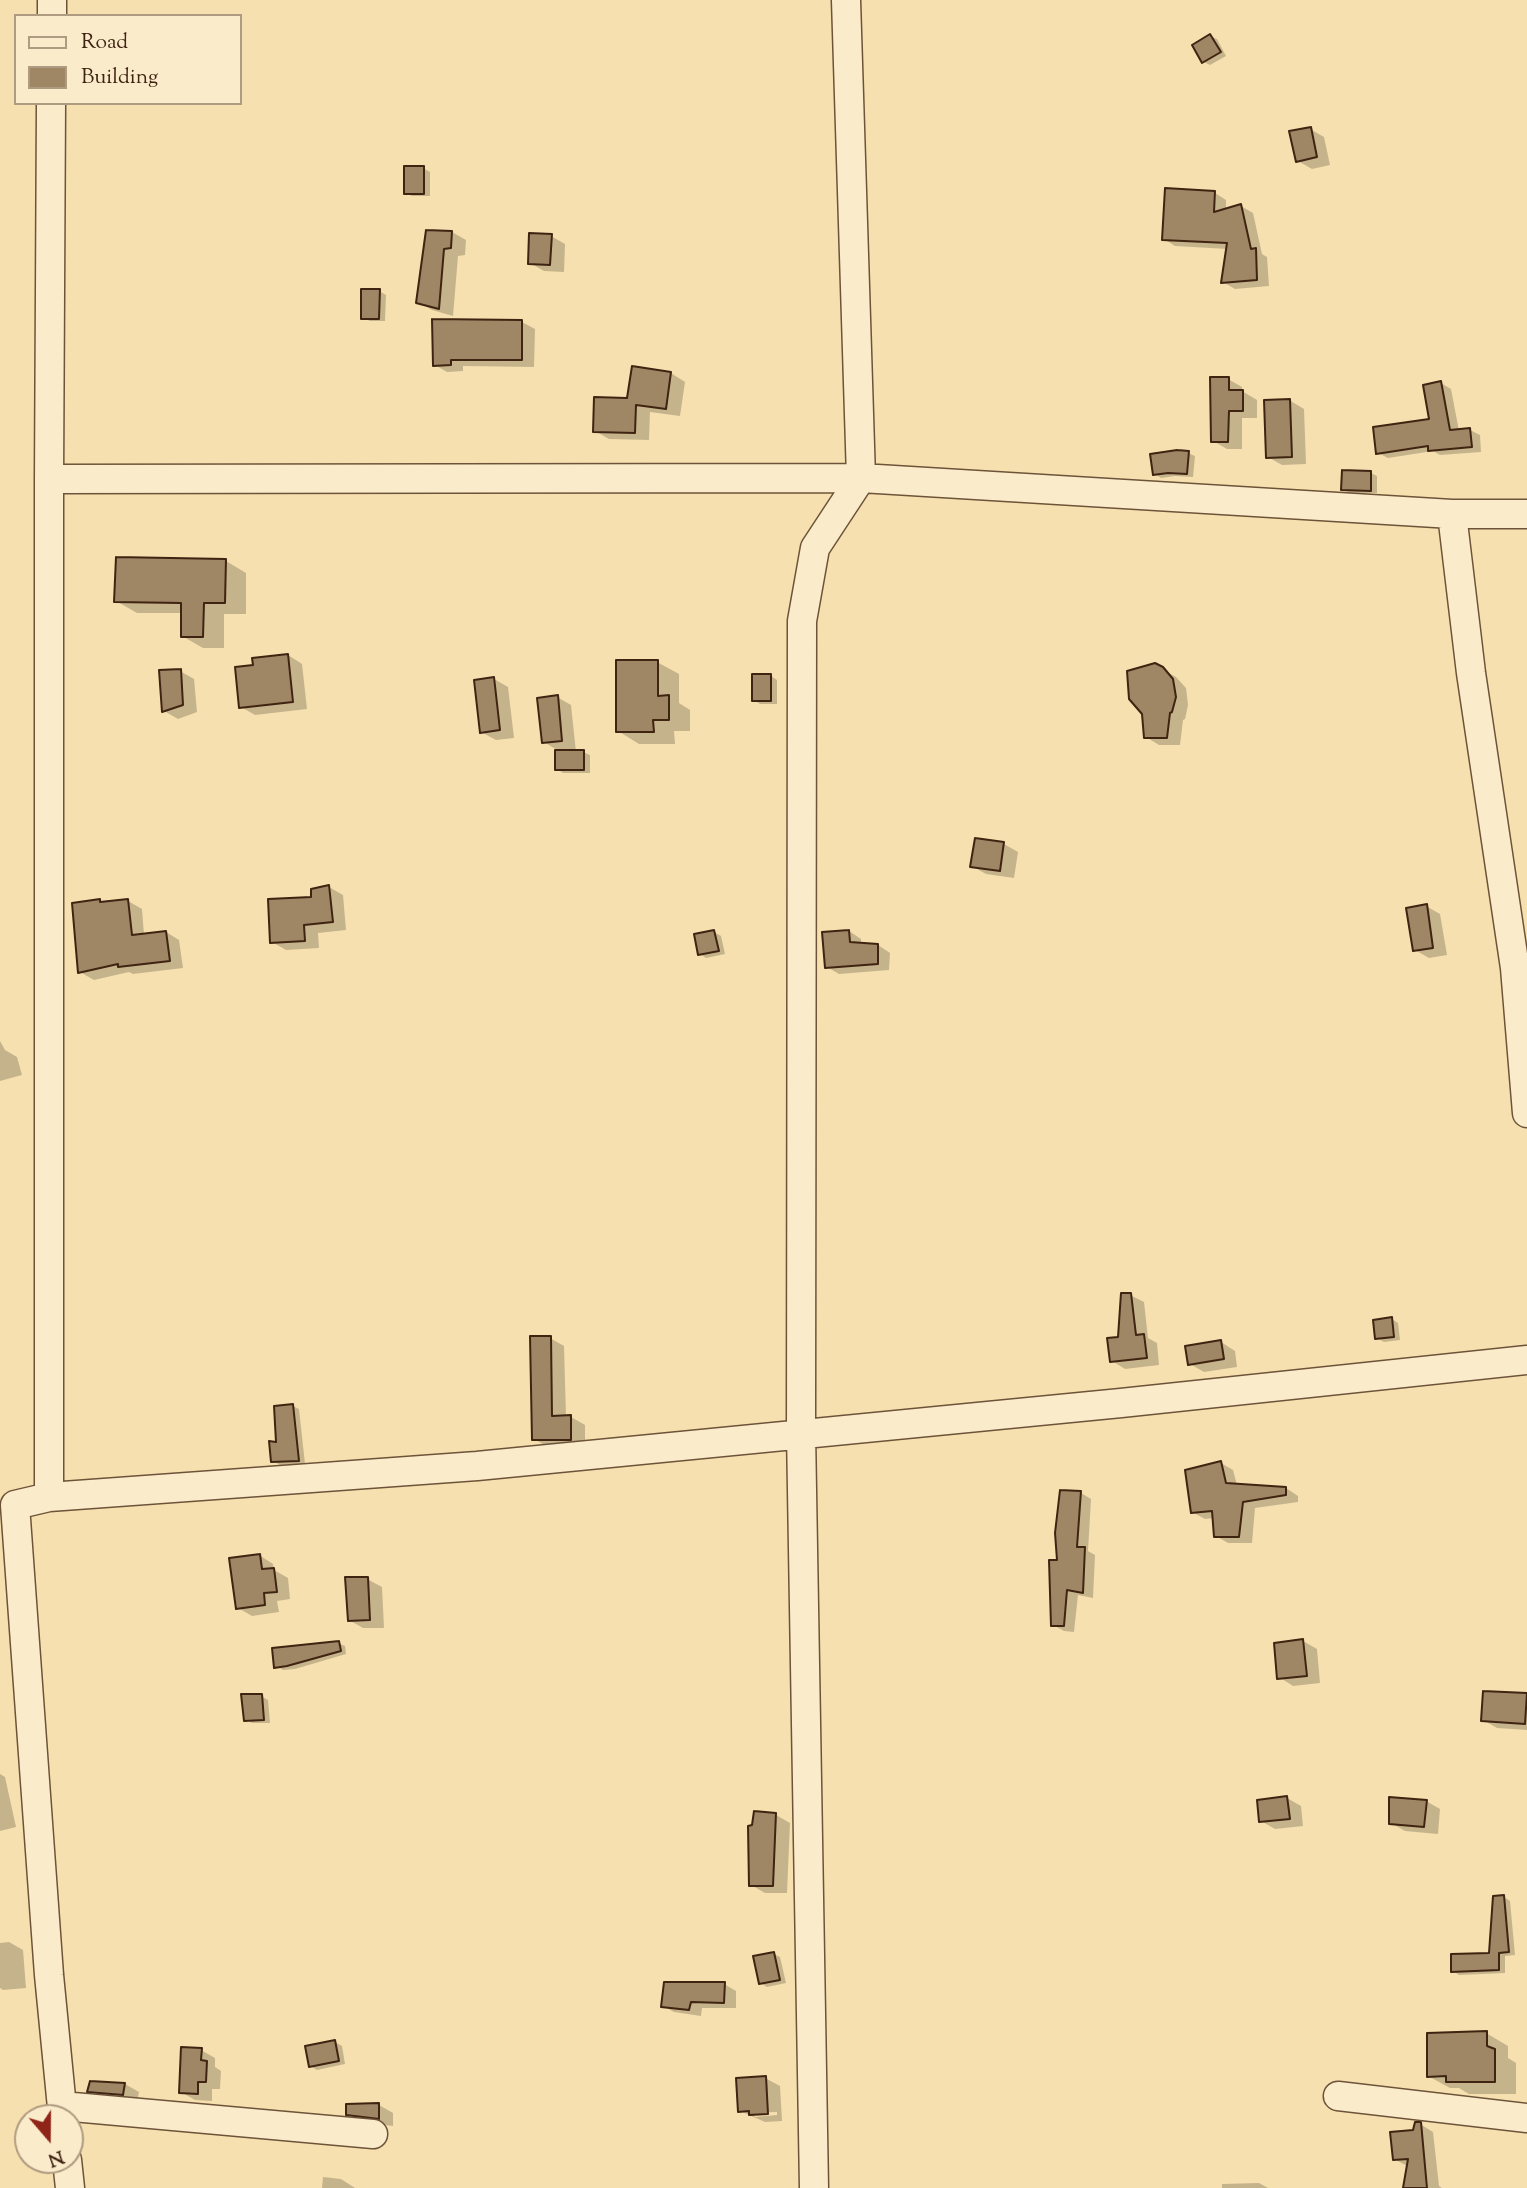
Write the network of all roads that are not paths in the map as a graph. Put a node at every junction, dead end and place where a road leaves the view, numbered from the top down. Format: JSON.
{"nodes":[{"id":1,"x":846,"y":0,"type":"edge"},
{"id":2,"x":51,"y":105,"type":"edge"},
{"id":3,"x":861,"y":478,"type":"junction"},
{"id":4,"x":49,"y":479,"type":"junction"},
{"id":5,"x":1452,"y":514,"type":"junction"},
{"id":6,"x":1527,"y":514,"type":"edge"},
{"id":7,"x":1527,"y":1113,"type":"edge"},
{"id":8,"x":1527,"y":1360,"type":"edge"},
{"id":9,"x":801,"y":1433,"type":"junction"},
{"id":10,"x":49,"y":1497,"type":"junction"},
{"id":11,"x":1338,"y":2096,"type":"dead end"},
{"id":12,"x":62,"y":2104,"type":"edge"},
{"id":13,"x":84,"y":2113,"type":"edge"},
{"id":14,"x":1527,"y":2118,"type":"edge"},
{"id":15,"x":373,"y":2134,"type":"dead end"},
{"id":16,"x":814,"y":2188,"type":"edge"}],
"edges":[{"from":1,"to":3,"type":"street"},
{"from":2,"to":4,"type":"street"},
{"from":3,"to":4,"type":"street"},
{"from":3,"to":5,"type":"street"},
{"from":3,"to":9,"type":"street"},
{"from":4,"to":10,"type":"street"},
{"from":5,"to":6,"type":"street"},
{"from":5,"to":7,"type":"street"},
{"from":8,"to":9,"type":"street"},
{"from":9,"to":10,"type":"street"},
{"from":9,"to":16,"type":"street"},
{"from":10,"to":12,"type":"street"},
{"from":11,"to":14,"type":"street"},
{"from":13,"to":15,"type":"street"}]}
